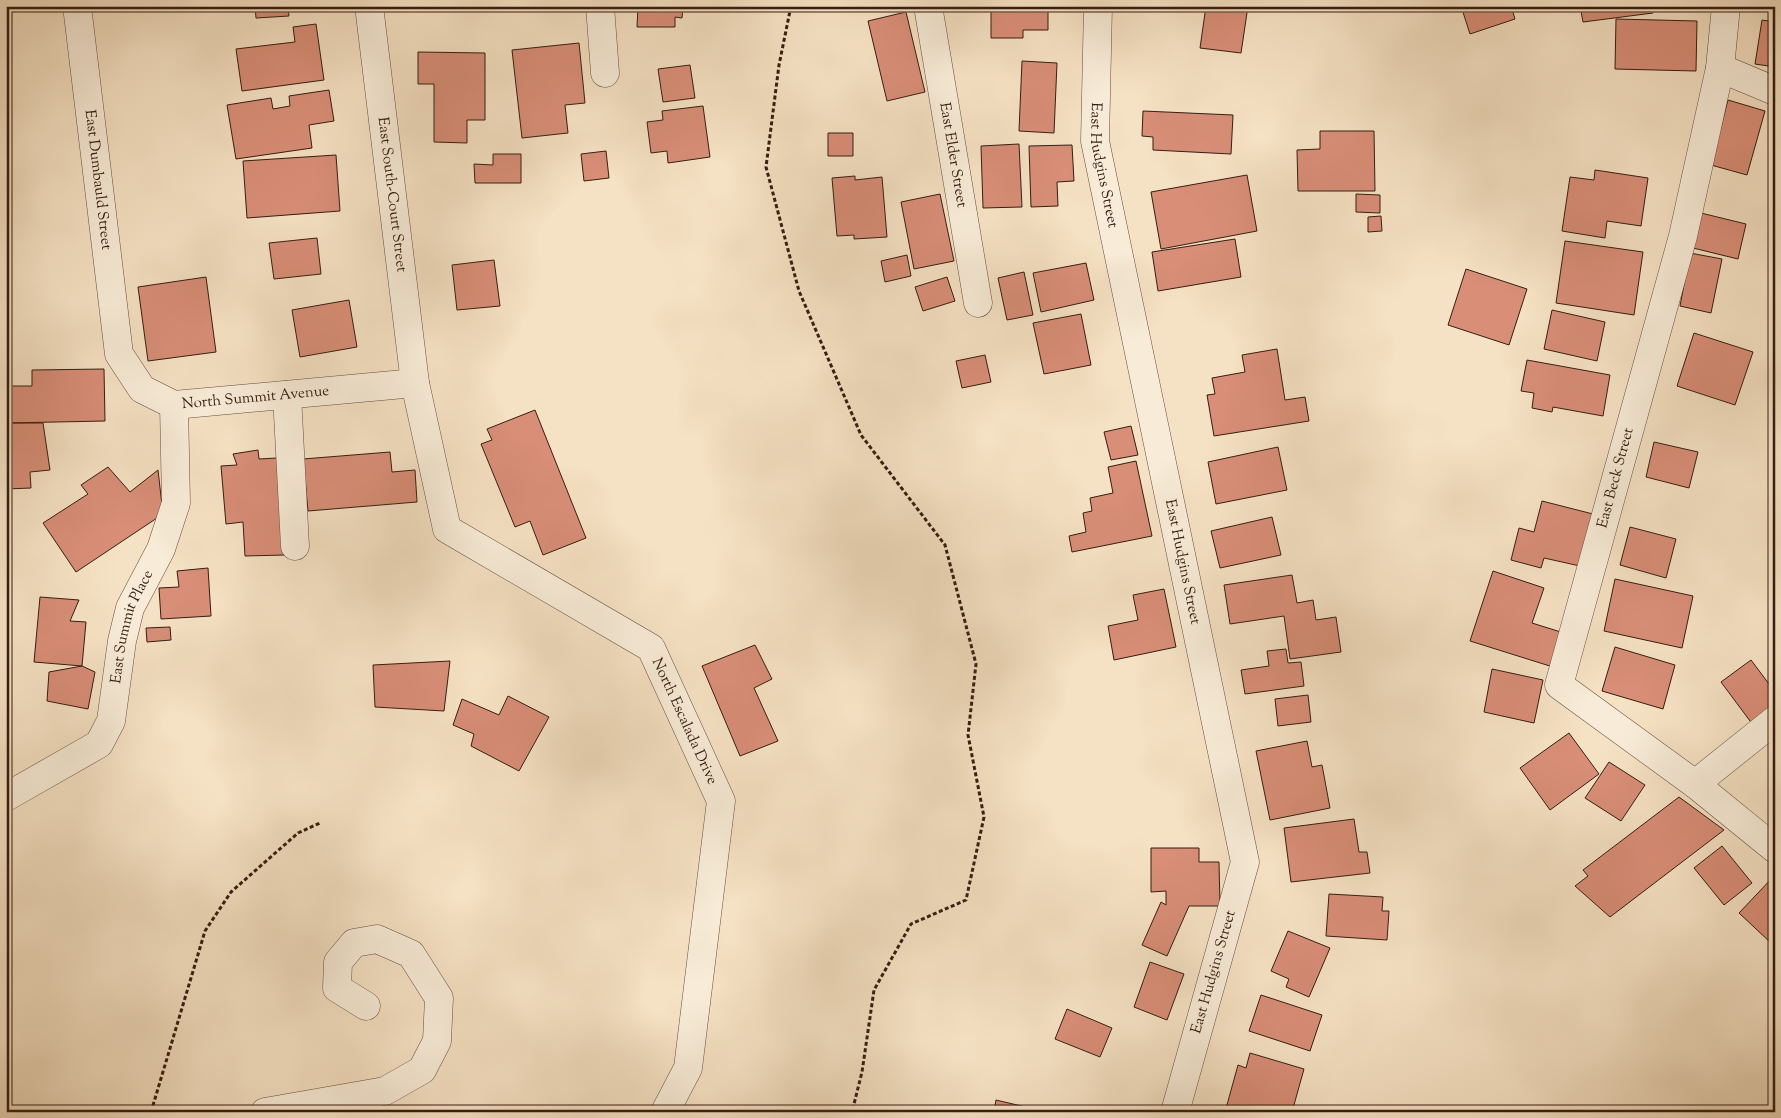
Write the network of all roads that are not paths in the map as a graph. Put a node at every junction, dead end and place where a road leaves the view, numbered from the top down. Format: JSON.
{"nodes":[{"id":1,"x":77,"y":6,"type":"edge"},
{"id":2,"x":369,"y":6,"type":"edge"},
{"id":3,"x":600,"y":6,"type":"edge"},
{"id":4,"x":928,"y":6,"type":"edge"},
{"id":5,"x":1098,"y":6,"type":"edge"},
{"id":6,"x":1726,"y":6,"type":"edge"},
{"id":7,"x":1720,"y":68,"type":"junction"},
{"id":8,"x":605,"y":73,"type":"dead end"},
{"id":9,"x":1775,"y":90,"type":"edge"},
{"id":10,"x":978,"y":303,"type":"dead end"},
{"id":11,"x":119,"y":354,"type":"joint"},
{"id":12,"x":415,"y":383,"type":"junction"},
{"id":13,"x":287,"y":395,"type":"junction"},
{"id":14,"x":174,"y":405,"type":"junction"},
{"id":15,"x":296,"y":546,"type":"dead end"},
{"id":16,"x":1775,"y":720,"type":"edge"},
{"id":17,"x":1695,"y":784,"type":"junction"},
{"id":18,"x":6,"y":797,"type":"edge"},
{"id":19,"x":1775,"y":849,"type":"edge"},
{"id":20,"x":366,"y":1006,"type":"dead end"},
{"id":21,"x":265,"y":1112,"type":"edge"},
{"id":22,"x":665,"y":1112,"type":"edge"},
{"id":23,"x":1174,"y":1112,"type":"edge"}],
"edges":[{"from":1,"to":11,"type":"street","name":"East Dumbauld Street"},
{"from":2,"to":12,"type":"street","name":"East South-Court Street"},
{"from":3,"to":8,"type":"street"},
{"from":4,"to":10,"type":"street","name":"East Elder Street"},
{"from":5,"to":23,"type":"street","name":"East Hudgins Street"},
{"from":6,"to":7,"type":"street","name":"East Beck Street"},
{"from":7,"to":9,"type":"street"},
{"from":7,"to":17,"type":"street","name":"East Beck Street"},
{"from":11,"to":14,"type":"street","name":"North Summit Avenue"},
{"from":12,"to":13,"type":"street","name":"North Summit Avenue"},
{"from":12,"to":22,"type":"street","name":"North Escalada Drive"},
{"from":13,"to":14,"type":"street","name":"North Summit Avenue"},
{"from":13,"to":15,"type":"street"},
{"from":14,"to":18,"type":"street","name":"East Summit Place"},
{"from":16,"to":17,"type":"street"},
{"from":17,"to":19,"type":"street","name":"East Beck Street"},
{"from":20,"to":21,"type":"street"}]}
